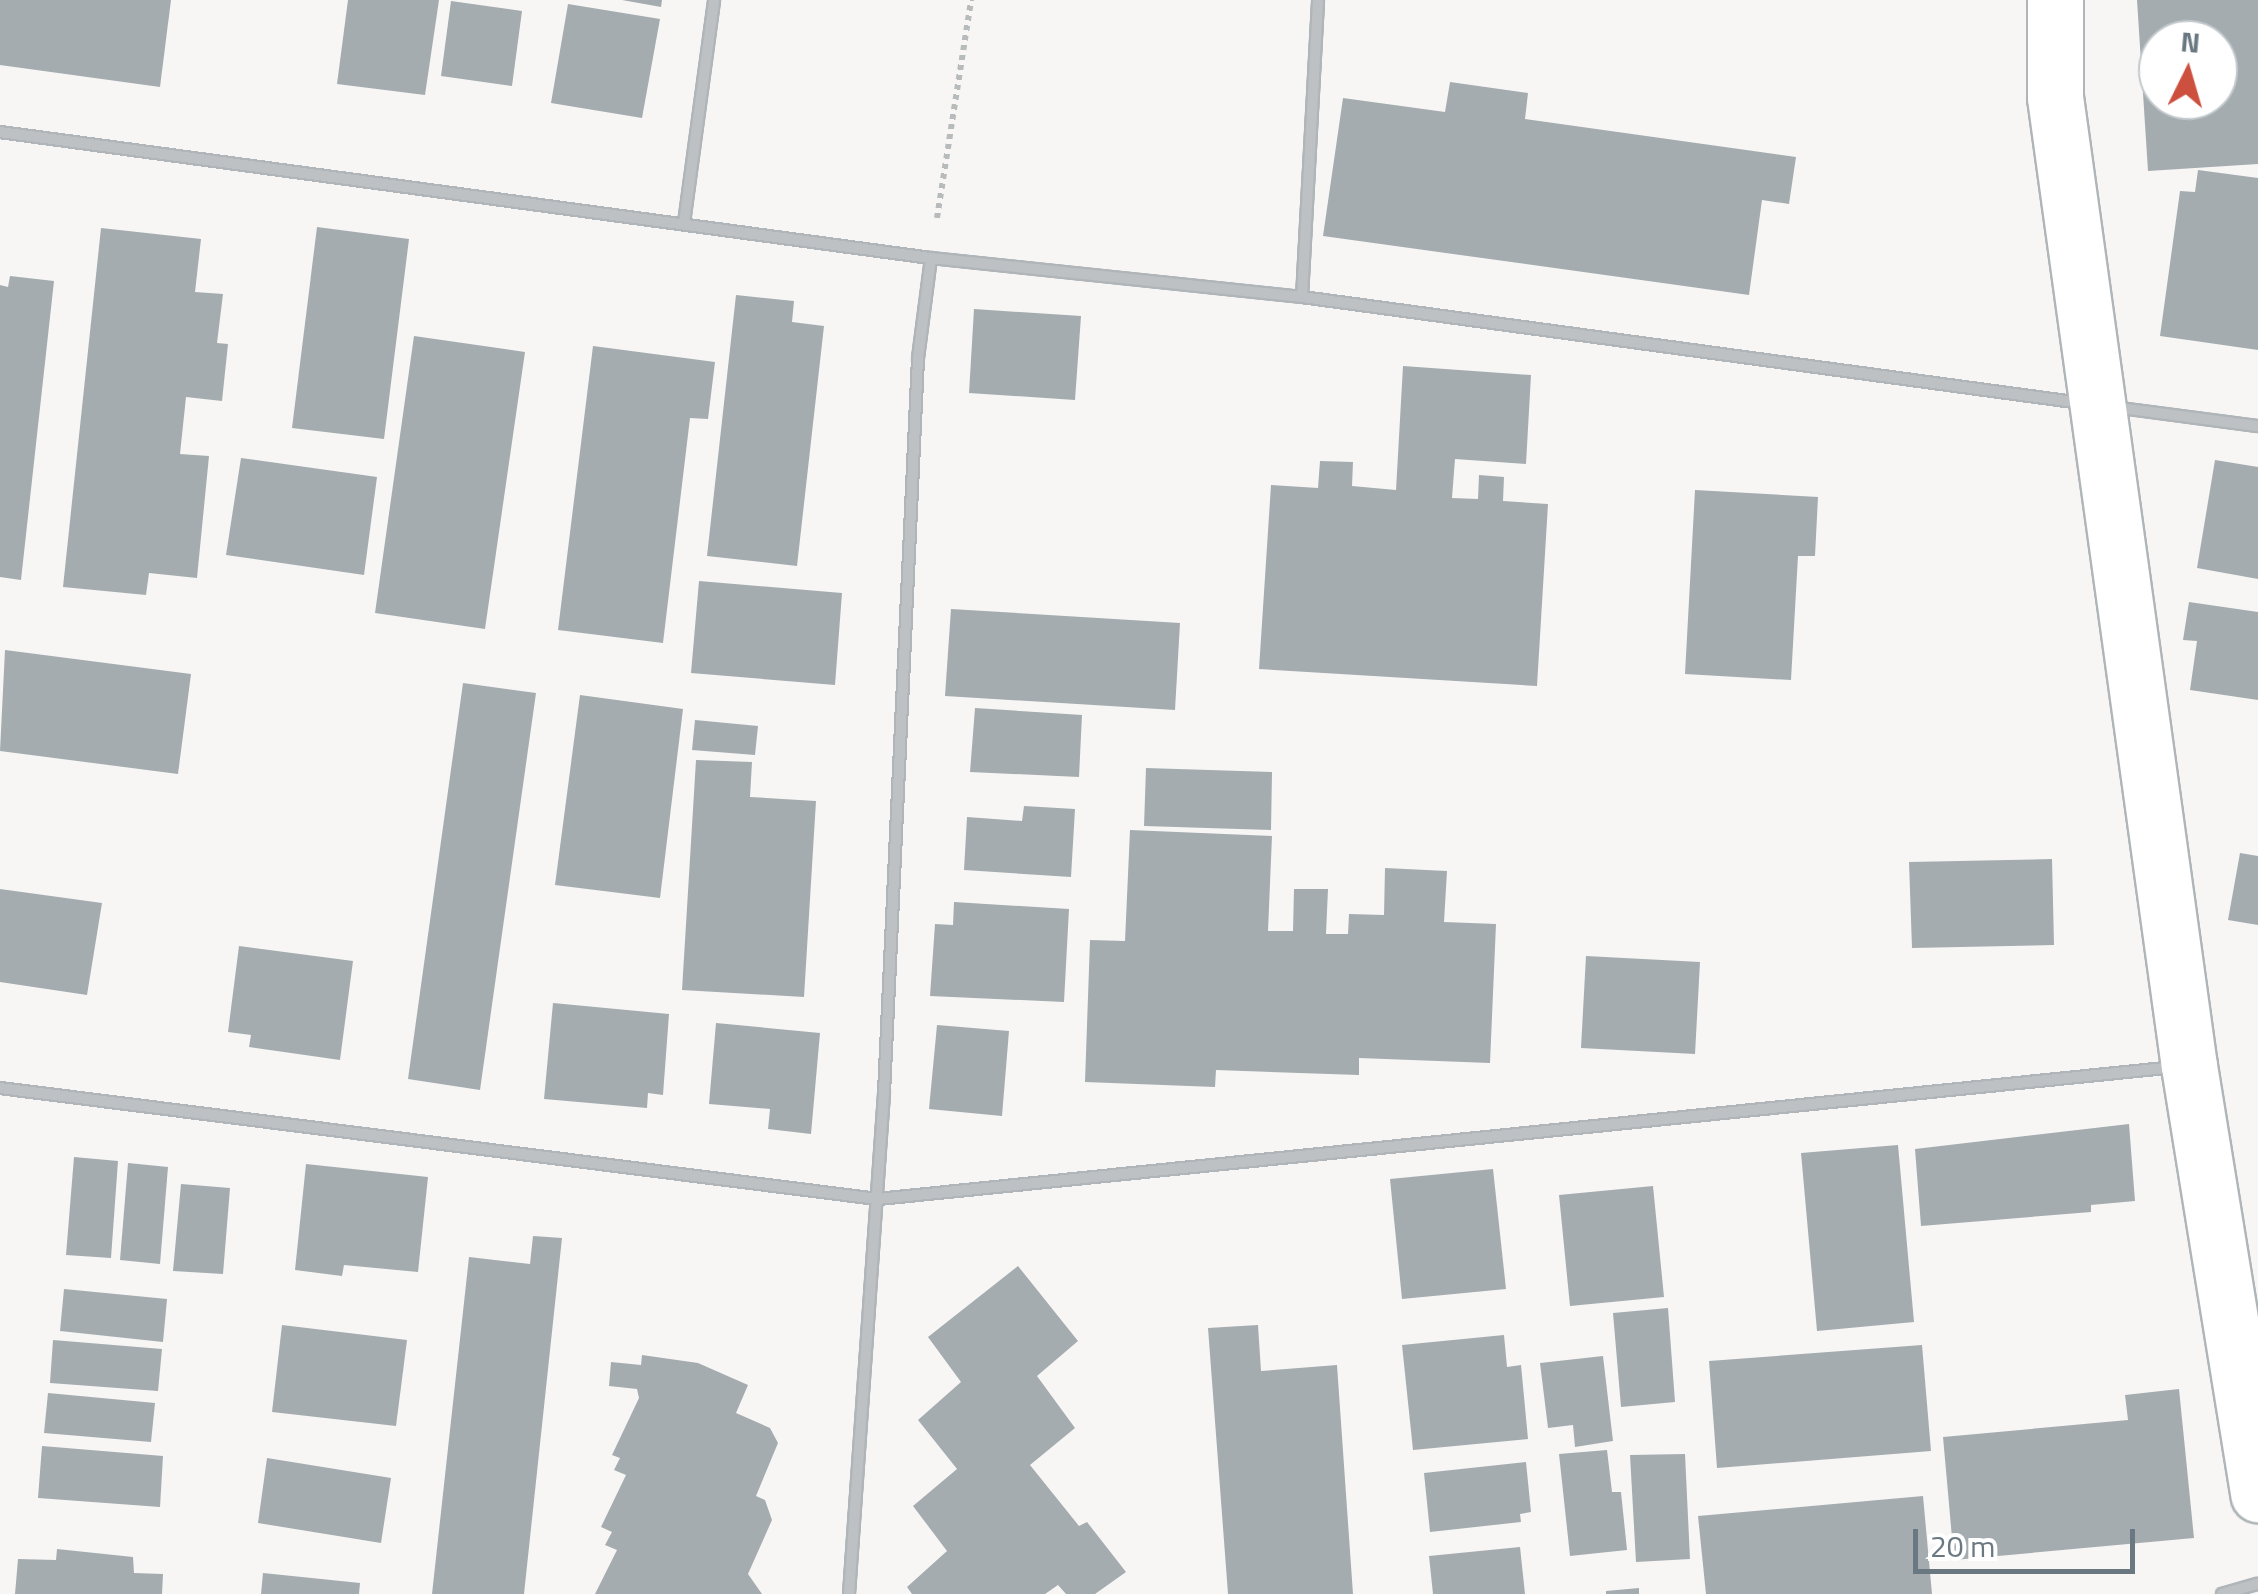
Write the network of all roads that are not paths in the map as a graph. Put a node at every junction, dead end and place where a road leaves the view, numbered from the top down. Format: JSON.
{"nodes":[{"id":1,"x":714,"y":0,"type":"edge"},
{"id":2,"x":1318,"y":0,"type":"edge"},
{"id":3,"x":2055,"y":0,"type":"edge"},
{"id":4,"x":0,"y":132,"type":"edge"},
{"id":5,"x":684,"y":223,"type":"junction"},
{"id":6,"x":931,"y":258,"type":"junction"},
{"id":7,"x":1302,"y":297,"type":"junction"},
{"id":8,"x":2098,"y":405,"type":"junction"},
{"id":9,"x":2258,"y":426,"type":"edge"},
{"id":10,"x":2188,"y":1066,"type":"junction"},
{"id":11,"x":0,"y":1088,"type":"edge"},
{"id":12,"x":878,"y":1199,"type":"junction"},
{"id":13,"x":2258,"y":1494,"type":"edge"},
{"id":14,"x":2258,"y":1584,"type":"edge"},
{"id":15,"x":849,"y":1594,"type":"edge"},
{"id":16,"x":2222,"y":1594,"type":"edge"}],
"edges":[{"from":1,"to":5,"type":"street"},
{"from":2,"to":7,"type":"street"},
{"from":3,"to":8,"type":"street"},
{"from":4,"to":5,"type":"street"},
{"from":5,"to":6,"type":"street"},
{"from":6,"to":7,"type":"street"},
{"from":6,"to":12,"type":"street"},
{"from":7,"to":8,"type":"street"},
{"from":8,"to":9,"type":"street"},
{"from":8,"to":10,"type":"street"},
{"from":10,"to":12,"type":"street"},
{"from":10,"to":13,"type":"street"},
{"from":11,"to":12,"type":"street"},
{"from":12,"to":15,"type":"street"},
{"from":14,"to":16,"type":"street"}]}
